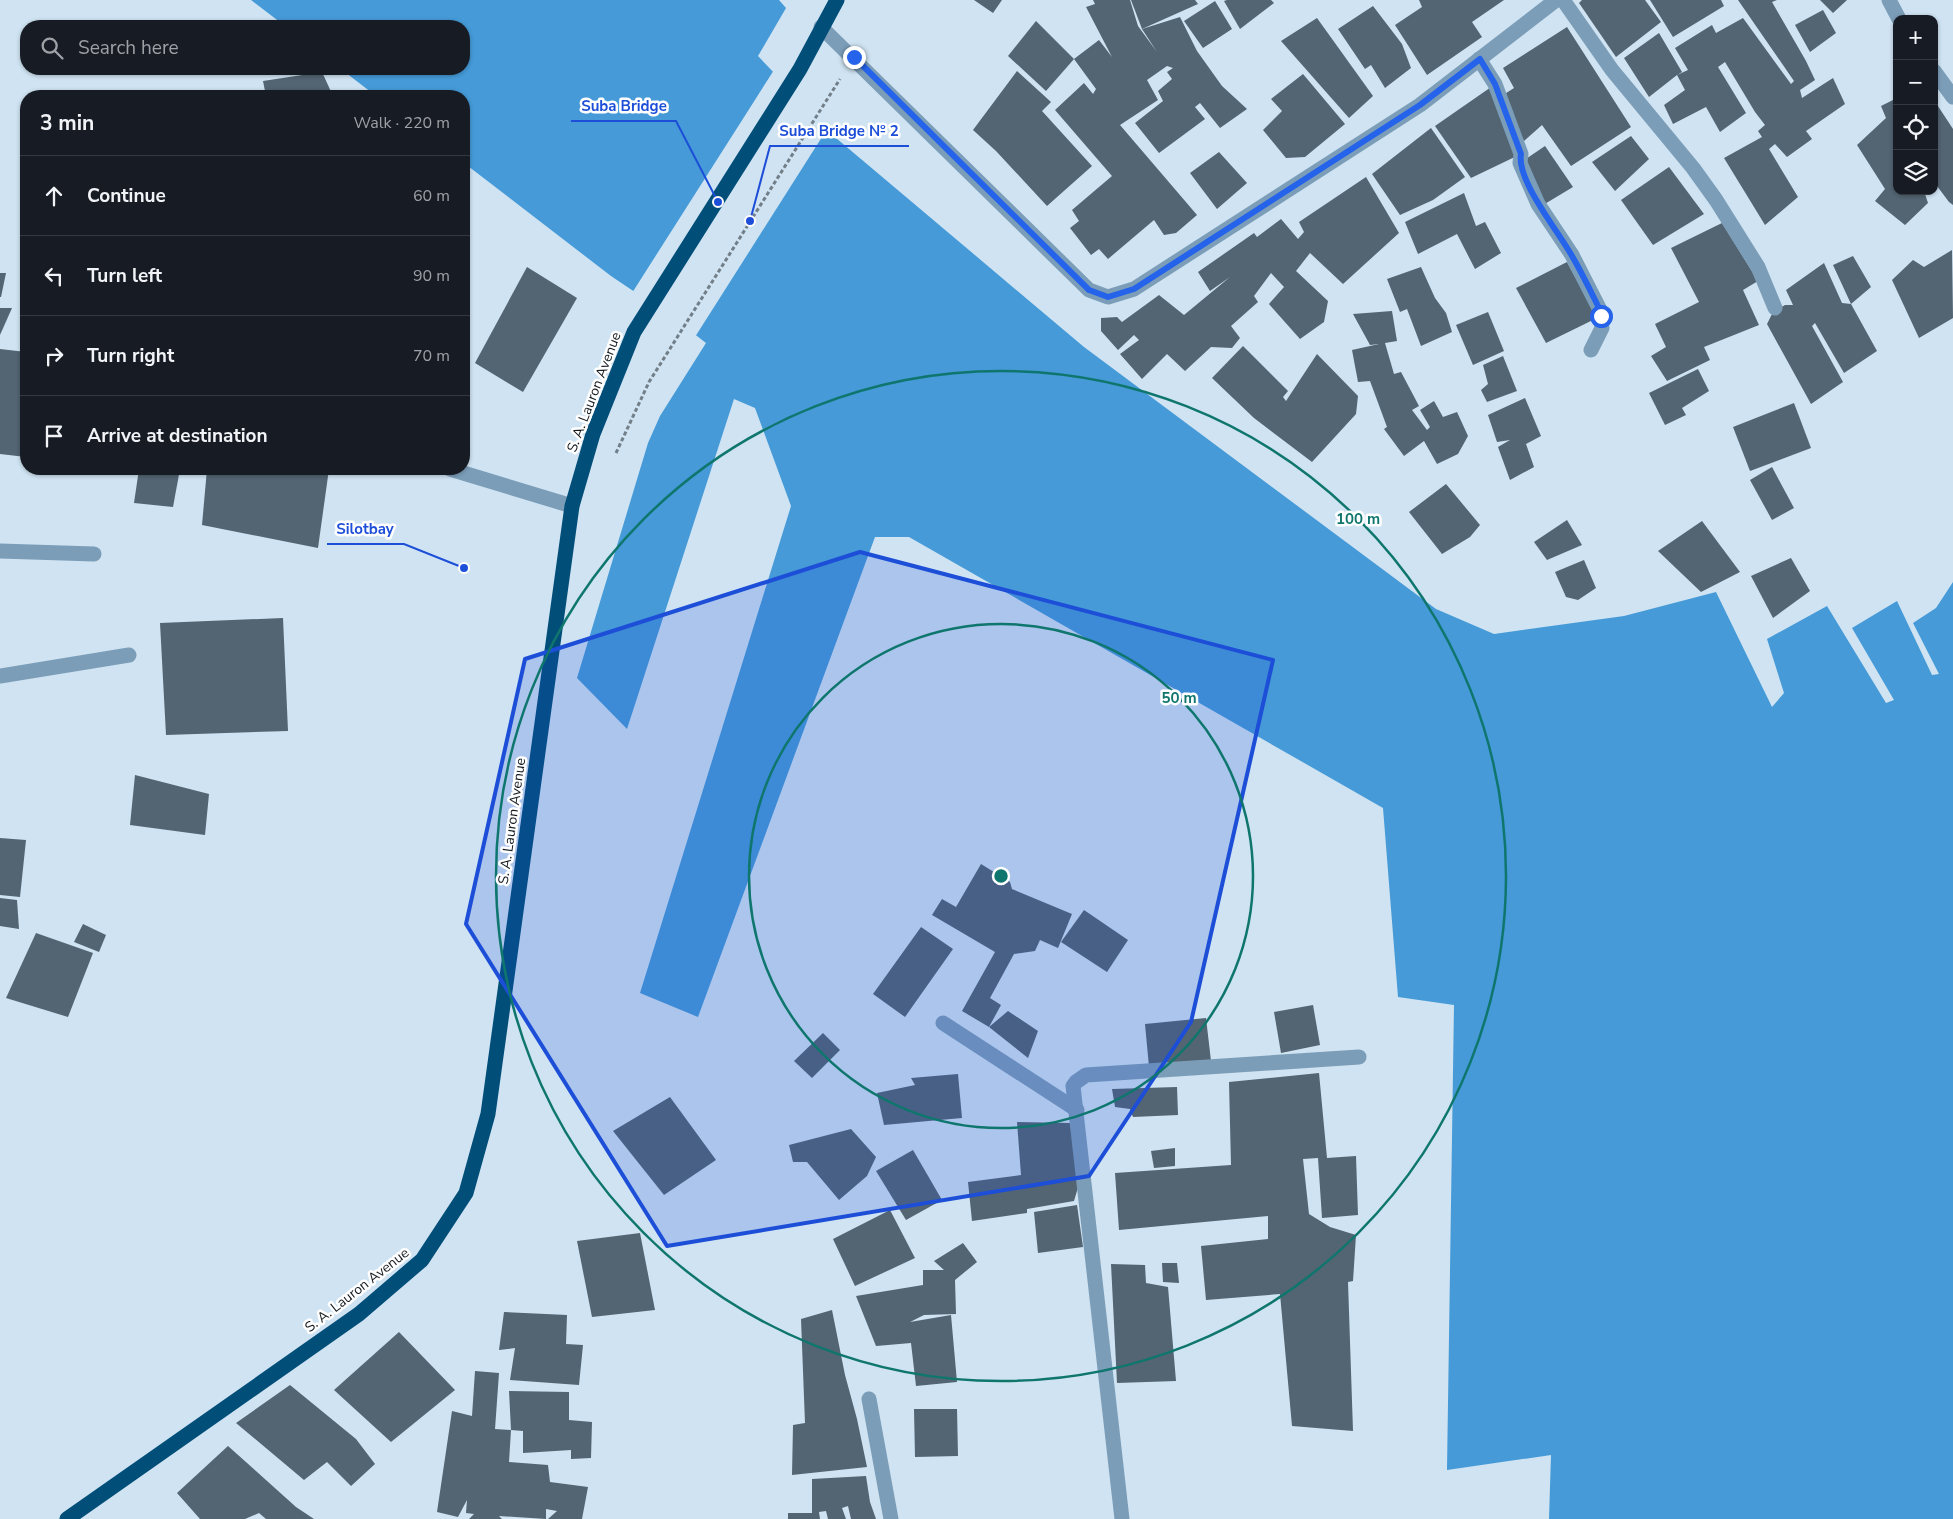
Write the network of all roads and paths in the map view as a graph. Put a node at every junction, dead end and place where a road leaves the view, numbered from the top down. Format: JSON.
{"nodes":[{"id":1,"x":837,"y":0,"type":"edge"},
{"id":2,"x":1556,"y":0,"type":"edge"},
{"id":3,"x":1564,"y":0,"type":"edge"},
{"id":4,"x":1889,"y":0,"type":"edge"},
{"id":5,"x":1897,"y":15,"type":"edge"},
{"id":6,"x":822,"y":27,"type":"junction"},
{"id":7,"x":1480,"y":59,"type":"junction"},
{"id":8,"x":1938,"y":77,"type":"edge"},
{"id":9,"x":833,"y":90,"type":"dead end"},
{"id":10,"x":1953,"y":98,"type":"edge"},
{"id":11,"x":1775,"y":308,"type":"dead end"},
{"id":12,"x":1592,"y":350,"type":"dead end"},
{"id":13,"x":666,"y":354,"type":"dead end"},
{"id":14,"x":470,"y":475,"type":"edge"},
{"id":15,"x":572,"y":506,"type":"junction"},
{"id":16,"x":0,"y":551,"type":"edge"},
{"id":17,"x":94,"y":554,"type":"dead end"},
{"id":18,"x":129,"y":655,"type":"dead end"},
{"id":19,"x":0,"y":676,"type":"edge"},
{"id":20,"x":943,"y":1023,"type":"dead end"},
{"id":21,"x":1359,"y":1057,"type":"dead end"},
{"id":22,"x":1077,"y":1110,"type":"junction"},
{"id":23,"x":869,"y":1399,"type":"dead end"},
{"id":24,"x":68,"y":1519,"type":"edge"},
{"id":25,"x":891,"y":1519,"type":"edge"},
{"id":26,"x":1122,"y":1519,"type":"edge"}],
"edges":[{"from":1,"to":6,"type":"highway","name":"S. A. Lauron Avenue"},
{"from":2,"to":7,"type":"street"},
{"from":3,"to":11,"type":"street"},
{"from":4,"to":5,"type":"street"},
{"from":6,"to":7,"type":"street"},
{"from":6,"to":15,"type":"highway","name":"S. A. Lauron Avenue"},
{"from":7,"to":12,"type":"street"},
{"from":8,"to":10,"type":"street"},
{"from":9,"to":13,"type":"path"},
{"from":14,"to":15,"type":"street"},
{"from":15,"to":24,"type":"highway","name":"S. A. Lauron Avenue"},
{"from":16,"to":17,"type":"street"},
{"from":18,"to":19,"type":"street"},
{"from":20,"to":22,"type":"street"},
{"from":21,"to":22,"type":"street"},
{"from":22,"to":26,"type":"street"},
{"from":23,"to":25,"type":"street"}]}
